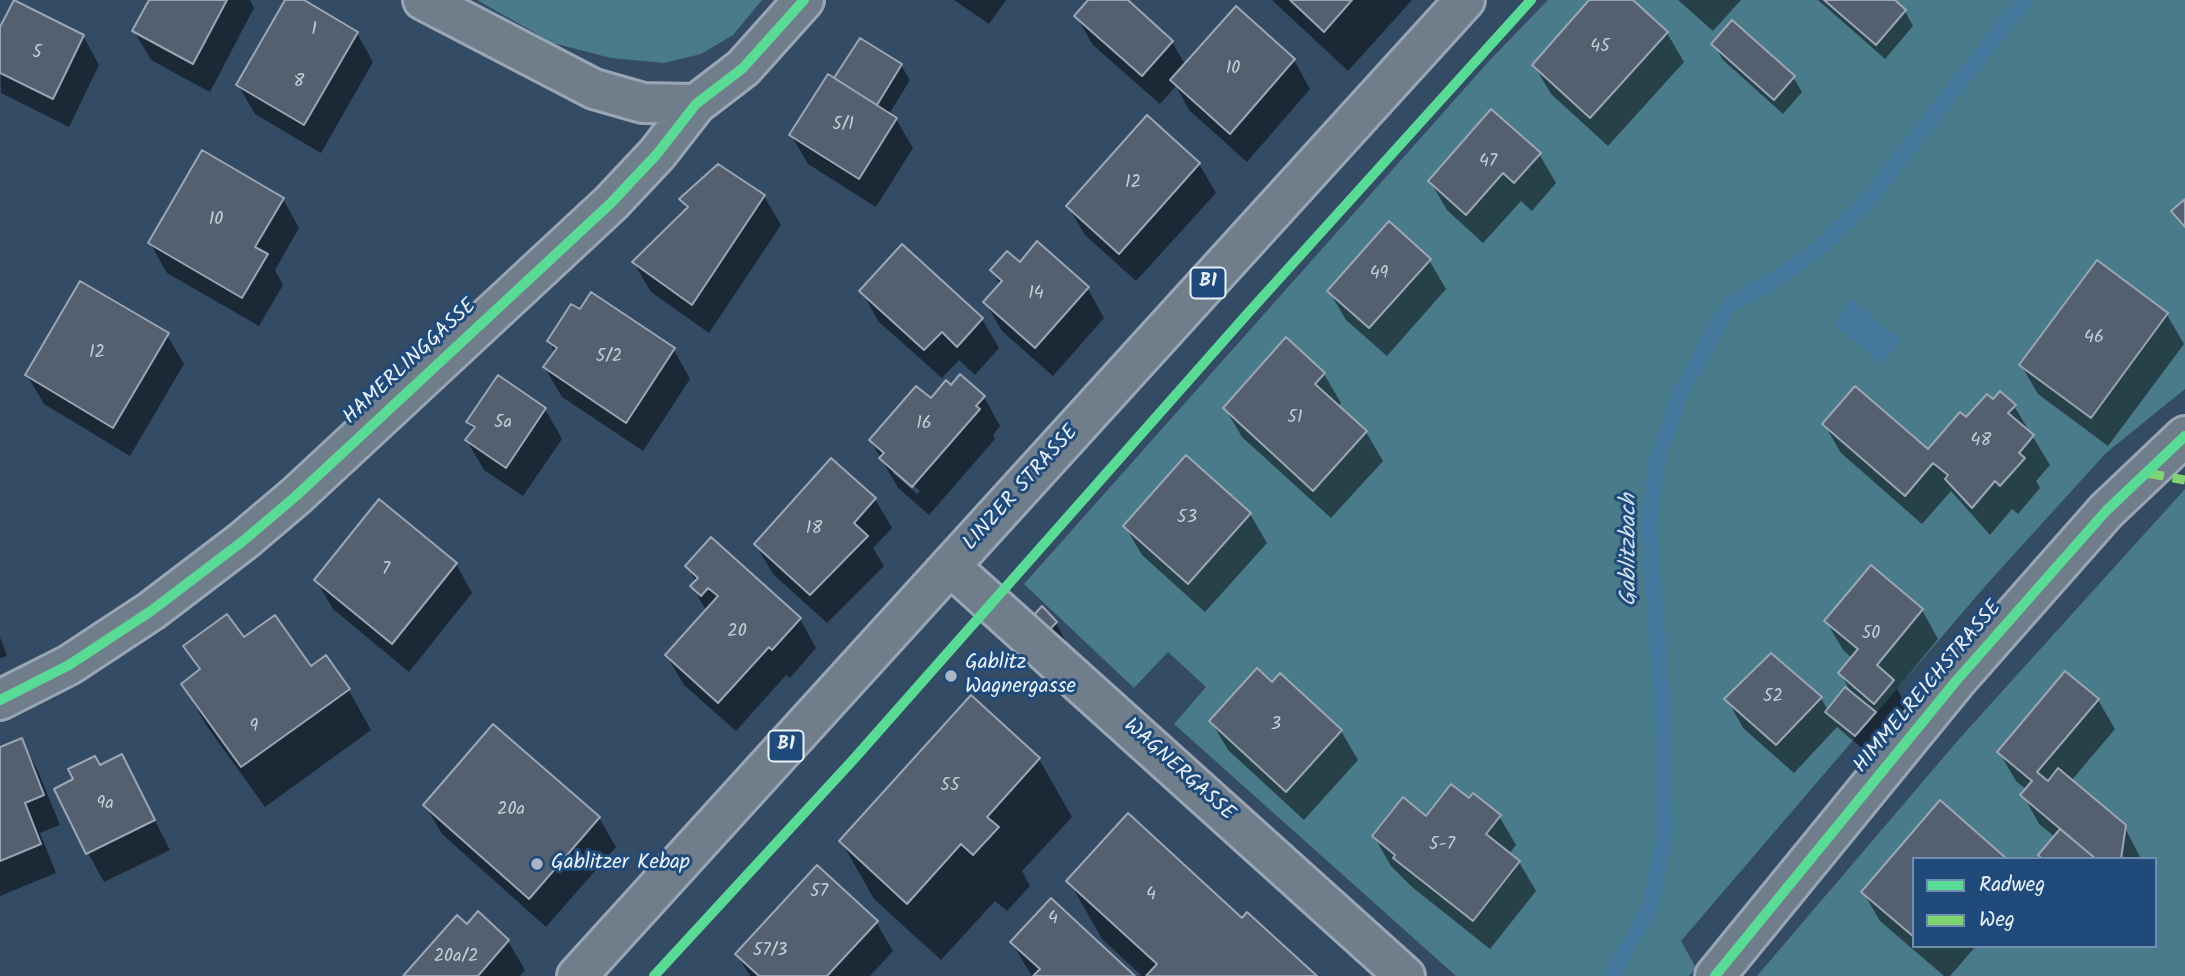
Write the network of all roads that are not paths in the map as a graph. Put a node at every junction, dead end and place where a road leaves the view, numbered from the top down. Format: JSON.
{"nodes":[{"id":1,"x":423,"y":0,"type":"edge"},
{"id":2,"x":804,"y":0,"type":"edge"},
{"id":3,"x":1465,"y":0,"type":"edge"},
{"id":4,"x":696,"y":104,"type":"junction"},
{"id":5,"x":2185,"y":436,"type":"edge"},
{"id":6,"x":951,"y":567,"type":"junction"},
{"id":7,"x":0,"y":700,"type":"edge"},
{"id":8,"x":577,"y":976,"type":"edge"},
{"id":9,"x":1405,"y":976,"type":"edge"},
{"id":10,"x":1715,"y":976,"type":"edge"}],
"edges":[{"from":1,"to":4,"type":"street"},
{"from":2,"to":4,"type":"street","name":"HAMERLINGGASSE"},
{"from":3,"to":6,"type":"street","name":"LINZER STRASSE","number":"B1"},
{"from":4,"to":7,"type":"street","name":"HAMERLINGGASSE"},
{"from":5,"to":10,"type":"street","name":"HIMMELREICHSTRASSE"},
{"from":6,"to":8,"type":"street","name":"LINZER STRASSE","number":"B1"},
{"from":6,"to":9,"type":"street","name":"WAGNERGASSE"}]}
